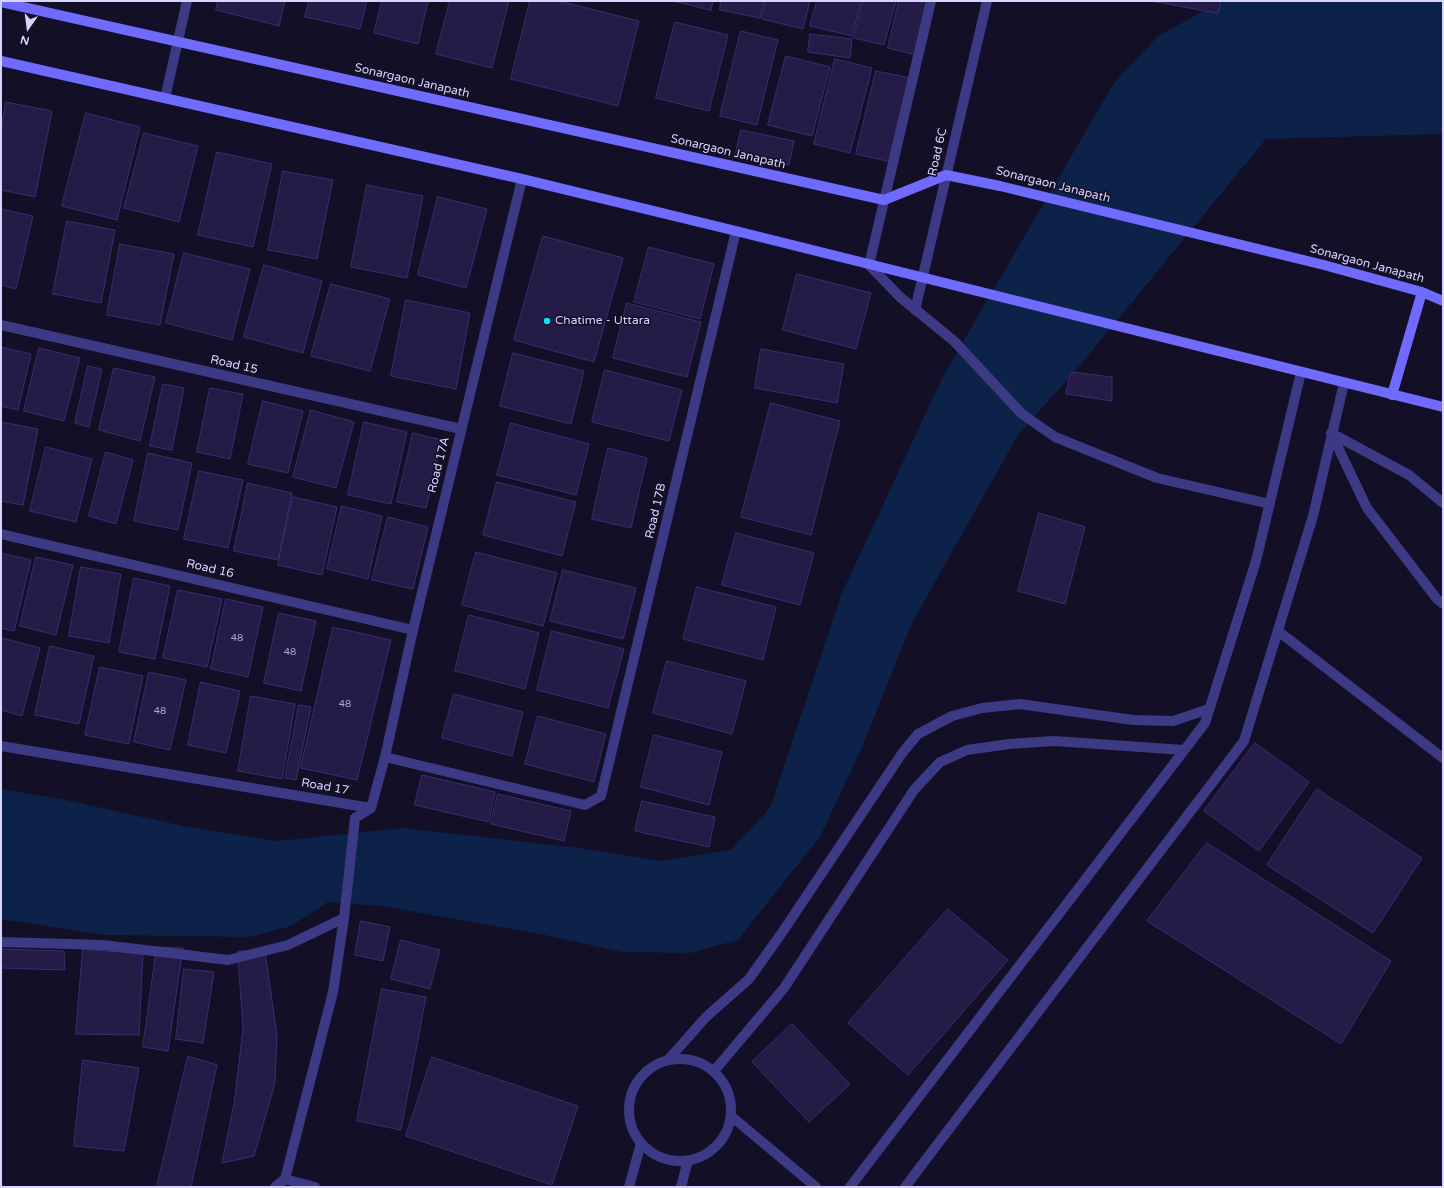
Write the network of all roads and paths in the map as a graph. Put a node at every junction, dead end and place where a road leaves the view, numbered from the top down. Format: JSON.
{"nodes":[{"id":1,"x":187,"y":1,"type":"edge"},
{"id":2,"x":931,"y":1,"type":"edge"},
{"id":3,"x":987,"y":1,"type":"edge"},
{"id":4,"x":1,"y":2,"type":"edge"},
{"id":5,"x":177,"y":42,"type":"junction"},
{"id":6,"x":1,"y":61,"type":"edge"},
{"id":7,"x":165,"y":98,"type":"junction"},
{"id":8,"x":946,"y":175,"type":"junction"},
{"id":9,"x":522,"y":179,"type":"junction"},
{"id":10,"x":884,"y":200,"type":"junction"},
{"id":11,"x":736,"y":231,"type":"junction"},
{"id":12,"x":869,"y":264,"type":"junction"},
{"id":13,"x":923,"y":278,"type":"junction"},
{"id":14,"x":1422,"y":292,"type":"junction"},
{"id":15,"x":1443,"y":301,"type":"edge"},
{"id":16,"x":915,"y":310,"type":"junction"},
{"id":17,"x":1,"y":326,"type":"edge"},
{"id":18,"x":1301,"y":372,"type":"junction"},
{"id":19,"x":1344,"y":383,"type":"junction"},
{"id":20,"x":1392,"y":395,"type":"junction"},
{"id":21,"x":1443,"y":408,"type":"edge"},
{"id":22,"x":461,"y":429,"type":"junction"},
{"id":23,"x":1331,"y":432,"type":"junction"},
{"id":24,"x":1443,"y":503,"type":"edge"},
{"id":25,"x":1270,"y":504,"type":"junction"},
{"id":26,"x":1,"y":534,"type":"edge"},
{"id":27,"x":1443,"y":604,"type":"edge"},
{"id":28,"x":413,"y":630,"type":"junction"},
{"id":29,"x":1278,"y":631,"type":"junction"},
{"id":30,"x":1209,"y":709,"type":"junction"},
{"id":31,"x":1,"y":746,"type":"edge"},
{"id":32,"x":1184,"y":750,"type":"junction"},
{"id":33,"x":385,"y":757,"type":"junction"},
{"id":34,"x":1443,"y":758,"type":"edge"},
{"id":35,"x":371,"y":808,"type":"junction"},
{"id":36,"x":345,"y":914,"type":"junction"},
{"id":37,"x":1,"y":942,"type":"edge"},
{"id":38,"x":668,"y":1060,"type":"junction"},
{"id":39,"x":714,"y":1071,"type":"junction"},
{"id":40,"x":731,"y":1116,"type":"junction"},
{"id":41,"x":641,"y":1143,"type":"junction"},
{"id":42,"x":688,"y":1160,"type":"junction"},
{"id":43,"x":285,"y":1178,"type":"junction"},
{"id":44,"x":275,"y":1187,"type":"edge"},
{"id":45,"x":315,"y":1187,"type":"edge"},
{"id":46,"x":629,"y":1187,"type":"edge"},
{"id":47,"x":681,"y":1187,"type":"edge"},
{"id":48,"x":816,"y":1187,"type":"edge"},
{"id":49,"x":850,"y":1187,"type":"edge"},
{"id":50,"x":905,"y":1187,"type":"edge"}],
"edges":[{"from":1,"to":5,"type":"street"},
{"from":2,"to":10,"type":"street"},
{"from":3,"to":8,"type":"street","name":"Road 6C"},
{"from":4,"to":5,"type":"main road","name":"Sonargaon Janapath"},
{"from":5,"to":7,"type":"street"},
{"from":5,"to":10,"type":"main road","name":"Sonargaon Janapath"},
{"from":6,"to":7,"type":"main road"},
{"from":7,"to":9,"type":"main road"},
{"from":8,"to":10,"type":"main road"},
{"from":8,"to":13,"type":"street","name":"Road 6C"},
{"from":8,"to":14,"type":"main road","name":"Sonargaon Janapath"},
{"from":9,"to":11,"type":"main road"},
{"from":9,"to":22,"type":"street","name":"Road 17A"},
{"from":10,"to":12,"type":"street"},
{"from":11,"to":12,"type":"main road"},
{"from":11,"to":33,"type":"street","name":"Road 17B"},
{"from":12,"to":13,"type":"main road"},
{"from":12,"to":16,"type":"street"},
{"from":13,"to":16,"type":"street","name":"Road 6C"},
{"from":13,"to":18,"type":"main road"},
{"from":14,"to":15,"type":"main road","name":"Sonargaon Janapath"},
{"from":14,"to":20,"type":"main road"},
{"from":16,"to":25,"type":"street"},
{"from":17,"to":22,"type":"street","name":"Road 15"},
{"from":18,"to":19,"type":"main road"},
{"from":18,"to":25,"type":"street"},
{"from":19,"to":20,"type":"main road"},
{"from":19,"to":23,"type":"street"},
{"from":20,"to":21,"type":"main road"},
{"from":22,"to":28,"type":"street","name":"Road 17A"},
{"from":23,"to":24,"type":"street"},
{"from":23,"to":27,"type":"street"},
{"from":23,"to":29,"type":"street"},
{"from":25,"to":30,"type":"street"},
{"from":26,"to":28,"type":"street","name":"Road 16"},
{"from":28,"to":33,"type":"street","name":"Road 17A"},
{"from":29,"to":34,"type":"street"},
{"from":29,"to":50,"type":"street"},
{"from":30,"to":32,"type":"street"},
{"from":30,"to":38,"type":"street"},
{"from":31,"to":35,"type":"street","name":"Road 17"},
{"from":32,"to":39,"type":"street"},
{"from":32,"to":49,"type":"street"},
{"from":33,"to":35,"type":"street"},
{"from":35,"to":36,"type":"street"},
{"from":36,"to":37,"type":"street"},
{"from":36,"to":43,"type":"street"},
{"from":38,"to":39,"type":"street"},
{"from":38,"to":41,"type":"street"},
{"from":39,"to":40,"type":"street"},
{"from":40,"to":42,"type":"street"},
{"from":40,"to":48,"type":"street"},
{"from":41,"to":42,"type":"street"},
{"from":41,"to":46,"type":"street"},
{"from":42,"to":47,"type":"street"},
{"from":43,"to":44,"type":"street"},
{"from":43,"to":45,"type":"street"}]}
